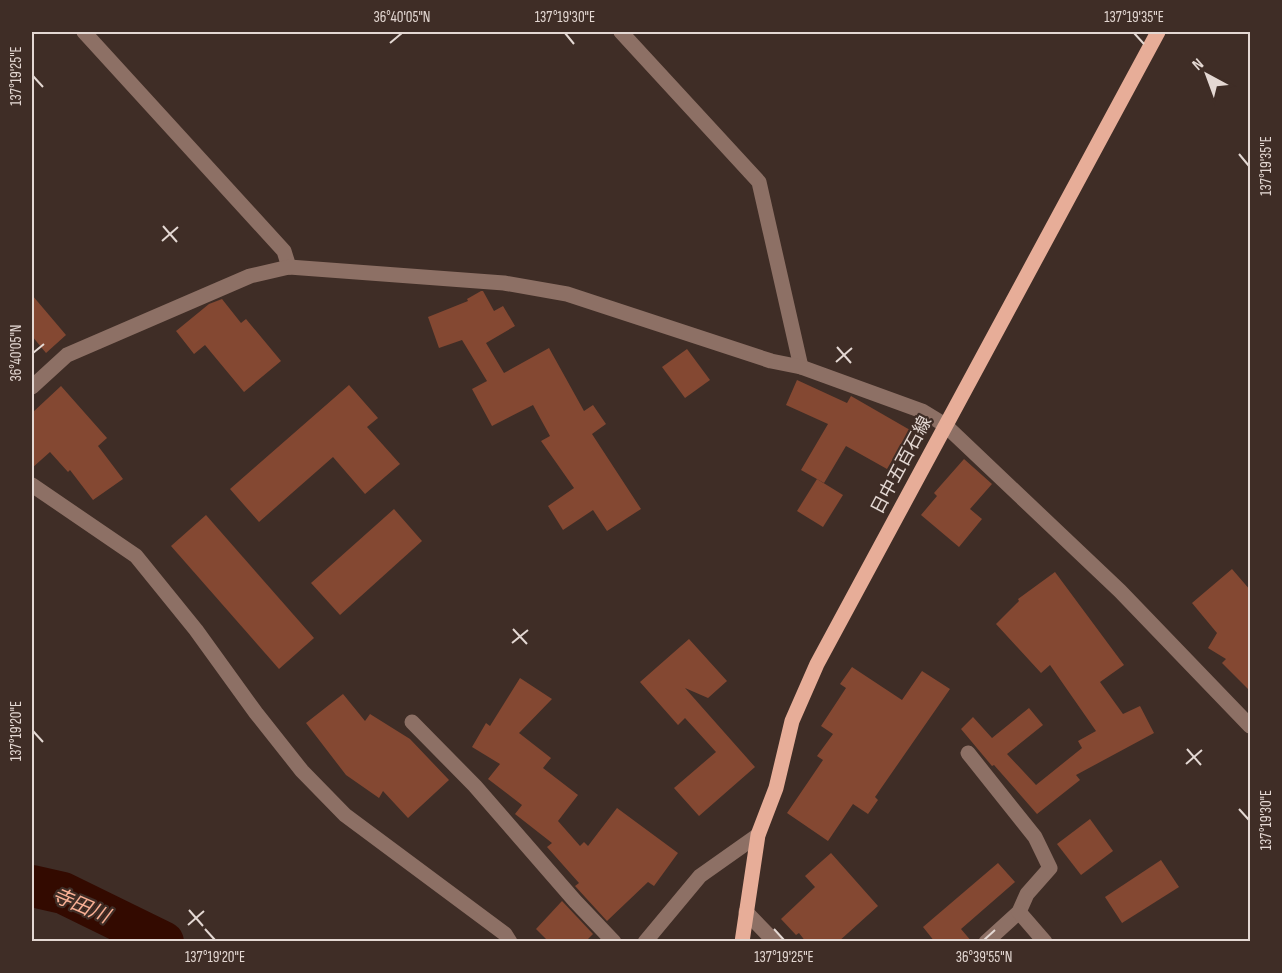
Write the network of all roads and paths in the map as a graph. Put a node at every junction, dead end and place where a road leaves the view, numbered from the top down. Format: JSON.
{"nodes":[{"id":1,"x":84,"y":32,"type":"edge"},
{"id":2,"x":621,"y":32,"type":"edge"},
{"id":3,"x":1158,"y":32,"type":"edge"},
{"id":4,"x":289,"y":267,"type":"junction"},
{"id":5,"x":801,"y":367,"type":"junction"},
{"id":6,"x":32,"y":387,"type":"edge"},
{"id":7,"x":945,"y":425,"type":"junction"},
{"id":8,"x":32,"y":485,"type":"edge"},
{"id":9,"x":412,"y":722,"type":"dead end"},
{"id":10,"x":1251,"y":726,"type":"edge"},
{"id":11,"x":968,"y":753,"type":"dead end"},
{"id":12,"x":758,"y":835,"type":"junction"},
{"id":13,"x":746,"y":912,"type":"junction"},
{"id":14,"x":1020,"y":912,"type":"junction"},
{"id":15,"x":510,"y":942,"type":"edge"},
{"id":16,"x":614,"y":942,"type":"edge"},
{"id":17,"x":645,"y":942,"type":"edge"},
{"id":18,"x":742,"y":942,"type":"edge"},
{"id":19,"x":776,"y":942,"type":"edge"},
{"id":20,"x":986,"y":942,"type":"edge"},
{"id":21,"x":1045,"y":942,"type":"edge"}],
"edges":[{"from":1,"to":4,"type":"street"},
{"from":2,"to":5,"type":"street"},
{"from":3,"to":7,"type":"main road","name":"日中五百石線"},
{"from":4,"to":5,"type":"street"},
{"from":4,"to":6,"type":"street"},
{"from":5,"to":7,"type":"street"},
{"from":7,"to":10,"type":"street"},
{"from":7,"to":12,"type":"main road","name":"日中五百石線"},
{"from":8,"to":15,"type":"street"},
{"from":9,"to":16,"type":"street"},
{"from":11,"to":14,"type":"street"},
{"from":12,"to":13,"type":"main road","name":"日中五百石線"},
{"from":12,"to":17,"type":"street"},
{"from":13,"to":18,"type":"main road","name":"日中五百石線"},
{"from":13,"to":19,"type":"street"},
{"from":14,"to":20,"type":"street"},
{"from":14,"to":21,"type":"street"}]}
